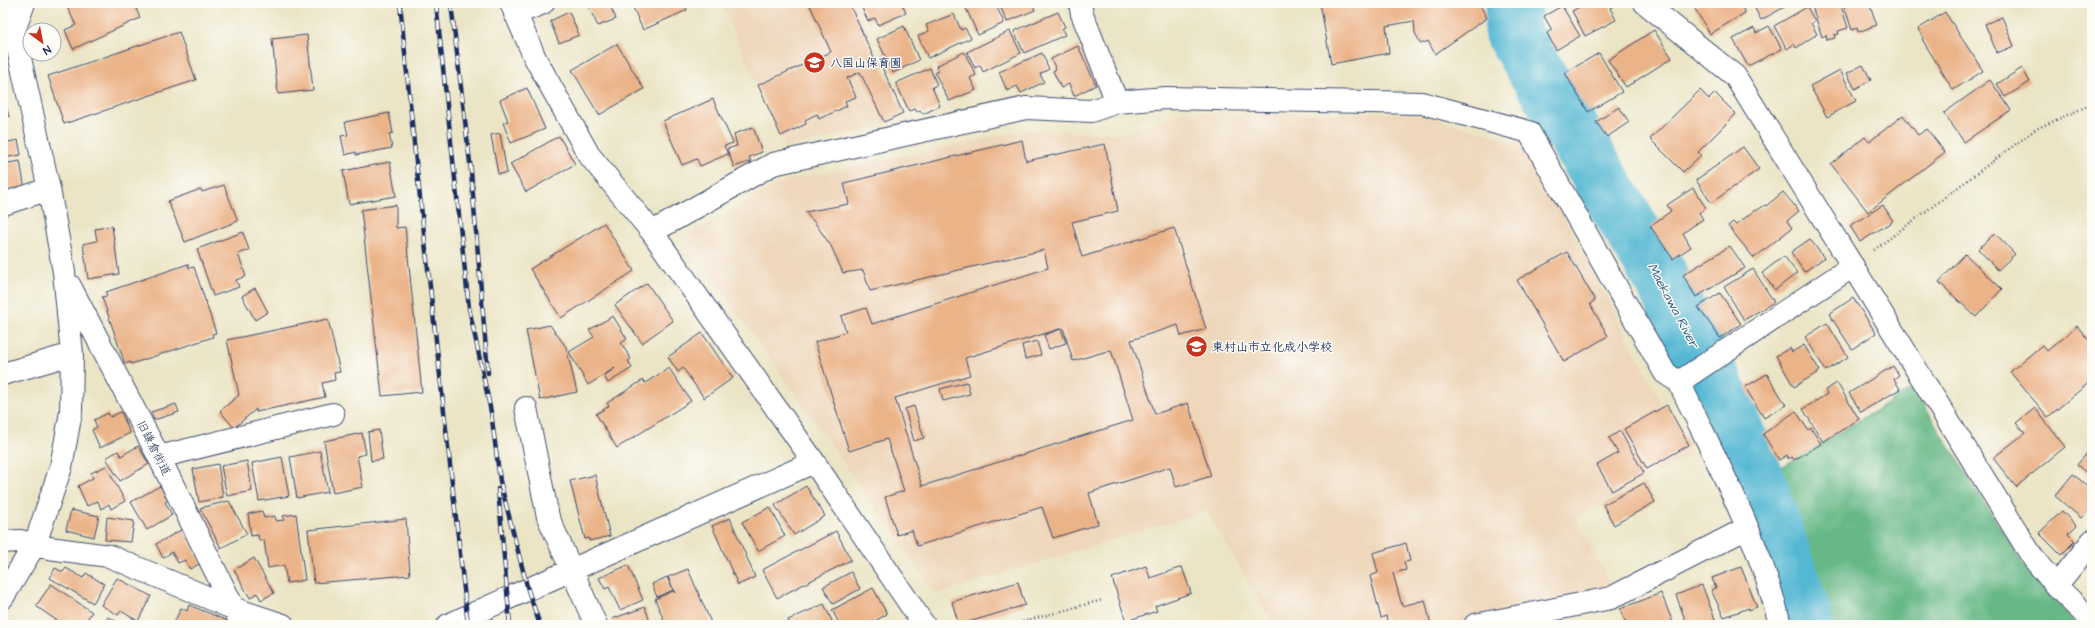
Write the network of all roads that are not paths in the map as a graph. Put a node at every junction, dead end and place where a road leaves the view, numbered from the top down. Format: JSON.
{"nodes":[{"id":1,"x":3,"y":3,"type":"edge"},
{"id":2,"x":24,"y":3,"type":"edge"},
{"id":3,"x":543,"y":3,"type":"edge"},
{"id":4,"x":1080,"y":3,"type":"edge"},
{"id":5,"x":1644,"y":3,"type":"edge"},
{"id":6,"x":513,"y":9,"type":"edge"},
{"id":7,"x":14,"y":31,"type":"junction"},
{"id":8,"x":1117,"y":102,"type":"junction"},
{"id":9,"x":49,"y":189,"type":"junction"},
{"id":10,"x":3,"y":204,"type":"edge"},
{"id":11,"x":652,"y":232,"type":"junction"},
{"id":12,"x":1853,"y":266,"type":"junction"},
{"id":13,"x":64,"y":272,"type":"junction"},
{"id":14,"x":72,"y":354,"type":"junction"},
{"id":15,"x":3,"y":374,"type":"edge"},
{"id":16,"x":1679,"y":382,"type":"junction"},
{"id":17,"x":526,"y":408,"type":"dead end"},
{"id":18,"x":333,"y":414,"type":"dead end"},
{"id":19,"x":159,"y":457,"type":"junction"},
{"id":20,"x":814,"y":462,"type":"junction"},
{"id":21,"x":1747,"y":528,"type":"junction"},
{"id":22,"x":3,"y":542,"type":"edge"},
{"id":23,"x":2092,"y":542,"type":"edge"},
{"id":24,"x":35,"y":544,"type":"junction"},
{"id":25,"x":573,"y":569,"type":"junction"},
{"id":26,"x":2056,"y":586,"type":"junction"},
{"id":27,"x":3,"y":597,"type":"edge"},
{"id":28,"x":238,"y":617,"type":"edge"},
{"id":29,"x":2092,"y":621,"type":"edge"},
{"id":30,"x":283,"y":625,"type":"edge"},
{"id":31,"x":448,"y":625,"type":"edge"},
{"id":32,"x":596,"y":625,"type":"edge"},
{"id":33,"x":924,"y":625,"type":"edge"},
{"id":34,"x":1475,"y":625,"type":"edge"},
{"id":35,"x":1780,"y":625,"type":"edge"}],
"edges":[{"from":1,"to":7,"type":"street"},
{"from":2,"to":7,"type":"street"},
{"from":3,"to":6,"type":"street"},
{"from":4,"to":8,"type":"street"},
{"from":5,"to":12,"type":"street"},
{"from":6,"to":11,"type":"street"},
{"from":7,"to":9,"type":"street"},
{"from":8,"to":11,"type":"street"},
{"from":8,"to":16,"type":"street"},
{"from":9,"to":10,"type":"street"},
{"from":9,"to":13,"type":"street"},
{"from":11,"to":20,"type":"street"},
{"from":12,"to":16,"type":"street"},
{"from":12,"to":26,"type":"street"},
{"from":13,"to":14,"type":"street"},
{"from":13,"to":19,"type":"street","name":"旧鎌倉街道"},
{"from":14,"to":15,"type":"street"},
{"from":14,"to":24,"type":"street"},
{"from":16,"to":21,"type":"street"},
{"from":17,"to":25,"type":"street"},
{"from":18,"to":19,"type":"street"},
{"from":19,"to":28,"type":"street","name":"旧鎌倉街道"},
{"from":20,"to":25,"type":"street"},
{"from":20,"to":33,"type":"street"},
{"from":21,"to":34,"type":"street"},
{"from":21,"to":35,"type":"street"},
{"from":22,"to":24,"type":"street"},
{"from":23,"to":26,"type":"street"},
{"from":24,"to":27,"type":"street"},
{"from":24,"to":28,"type":"street"},
{"from":25,"to":31,"type":"street"},
{"from":25,"to":32,"type":"street"},
{"from":26,"to":29,"type":"street"},
{"from":28,"to":30,"type":"street"}]}
